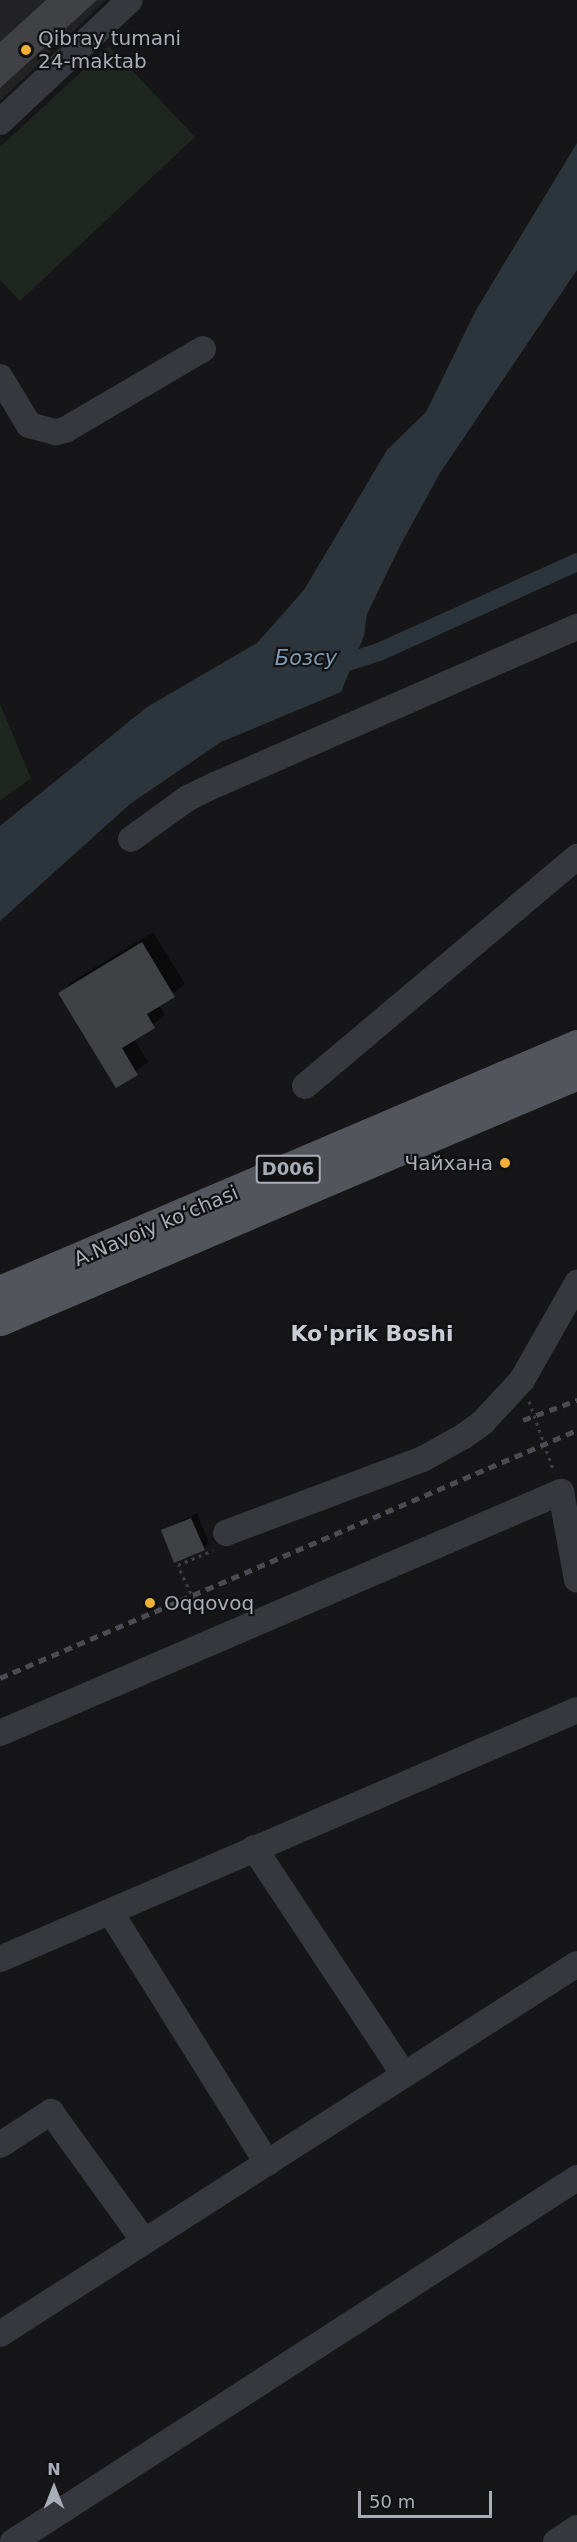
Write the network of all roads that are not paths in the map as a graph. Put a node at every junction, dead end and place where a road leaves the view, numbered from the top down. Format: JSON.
{"nodes":[{"id":1,"x":130,"y":0,"type":"edge"},
{"id":2,"x":0,"y":122,"type":"edge"},
{"id":3,"x":203,"y":349,"type":"dead end"},
{"id":4,"x":0,"y":377,"type":"edge"},
{"id":5,"x":577,"y":627,"type":"edge"},
{"id":6,"x":131,"y":839,"type":"dead end"},
{"id":7,"x":577,"y":857,"type":"edge"},
{"id":8,"x":577,"y":1046,"type":"edge"},
{"id":9,"x":577,"y":1073,"type":"edge"},
{"id":10,"x":305,"y":1086,"type":"dead end"},
{"id":11,"x":577,"y":1283,"type":"edge"},
{"id":12,"x":0,"y":1292,"type":"edge"},
{"id":13,"x":0,"y":1319,"type":"edge"},
{"id":14,"x":226,"y":1533,"type":"road end"},
{"id":15,"x":577,"y":1580,"type":"edge"},
{"id":16,"x":577,"y":1710,"type":"edge"},
{"id":17,"x":0,"y":1733,"type":"edge"},
{"id":18,"x":254,"y":1848,"type":"junction"},
{"id":19,"x":111,"y":1913,"type":"junction"},
{"id":20,"x":0,"y":1959,"type":"edge"},
{"id":21,"x":577,"y":1964,"type":"edge"},
{"id":22,"x":404,"y":2075,"type":"junction"},
{"id":23,"x":0,"y":2145,"type":"edge"},
{"id":24,"x":267,"y":2163,"type":"junction"},
{"id":25,"x":577,"y":2178,"type":"edge"},
{"id":26,"x":144,"y":2241,"type":"junction"},
{"id":27,"x":0,"y":2334,"type":"edge"},
{"id":28,"x":577,"y":2528,"type":"edge"},
{"id":29,"x":13,"y":2542,"type":"edge"},
{"id":30,"x":556,"y":2542,"type":"edge"}],
"edges":[{"from":1,"to":2,"type":"street"},
{"from":3,"to":4,"type":"street"},
{"from":5,"to":6,"type":"street"},
{"from":7,"to":10,"type":"street"},
{"from":8,"to":12,"type":"main road","name":"A.Navoiy ko‘chasi","number":"D006"},
{"from":9,"to":13,"type":"main road","number":"D006"},
{"from":11,"to":14,"type":"street"},
{"from":15,"to":17,"type":"street"},
{"from":16,"to":18,"type":"street"},
{"from":18,"to":19,"type":"street"},
{"from":18,"to":22,"type":"street"},
{"from":19,"to":20,"type":"street"},
{"from":19,"to":24,"type":"street"},
{"from":21,"to":22,"type":"street"},
{"from":22,"to":24,"type":"street"},
{"from":23,"to":26,"type":"street"},
{"from":24,"to":26,"type":"street"},
{"from":25,"to":29,"type":"street"},
{"from":26,"to":27,"type":"street"},
{"from":28,"to":30,"type":"street"}]}
